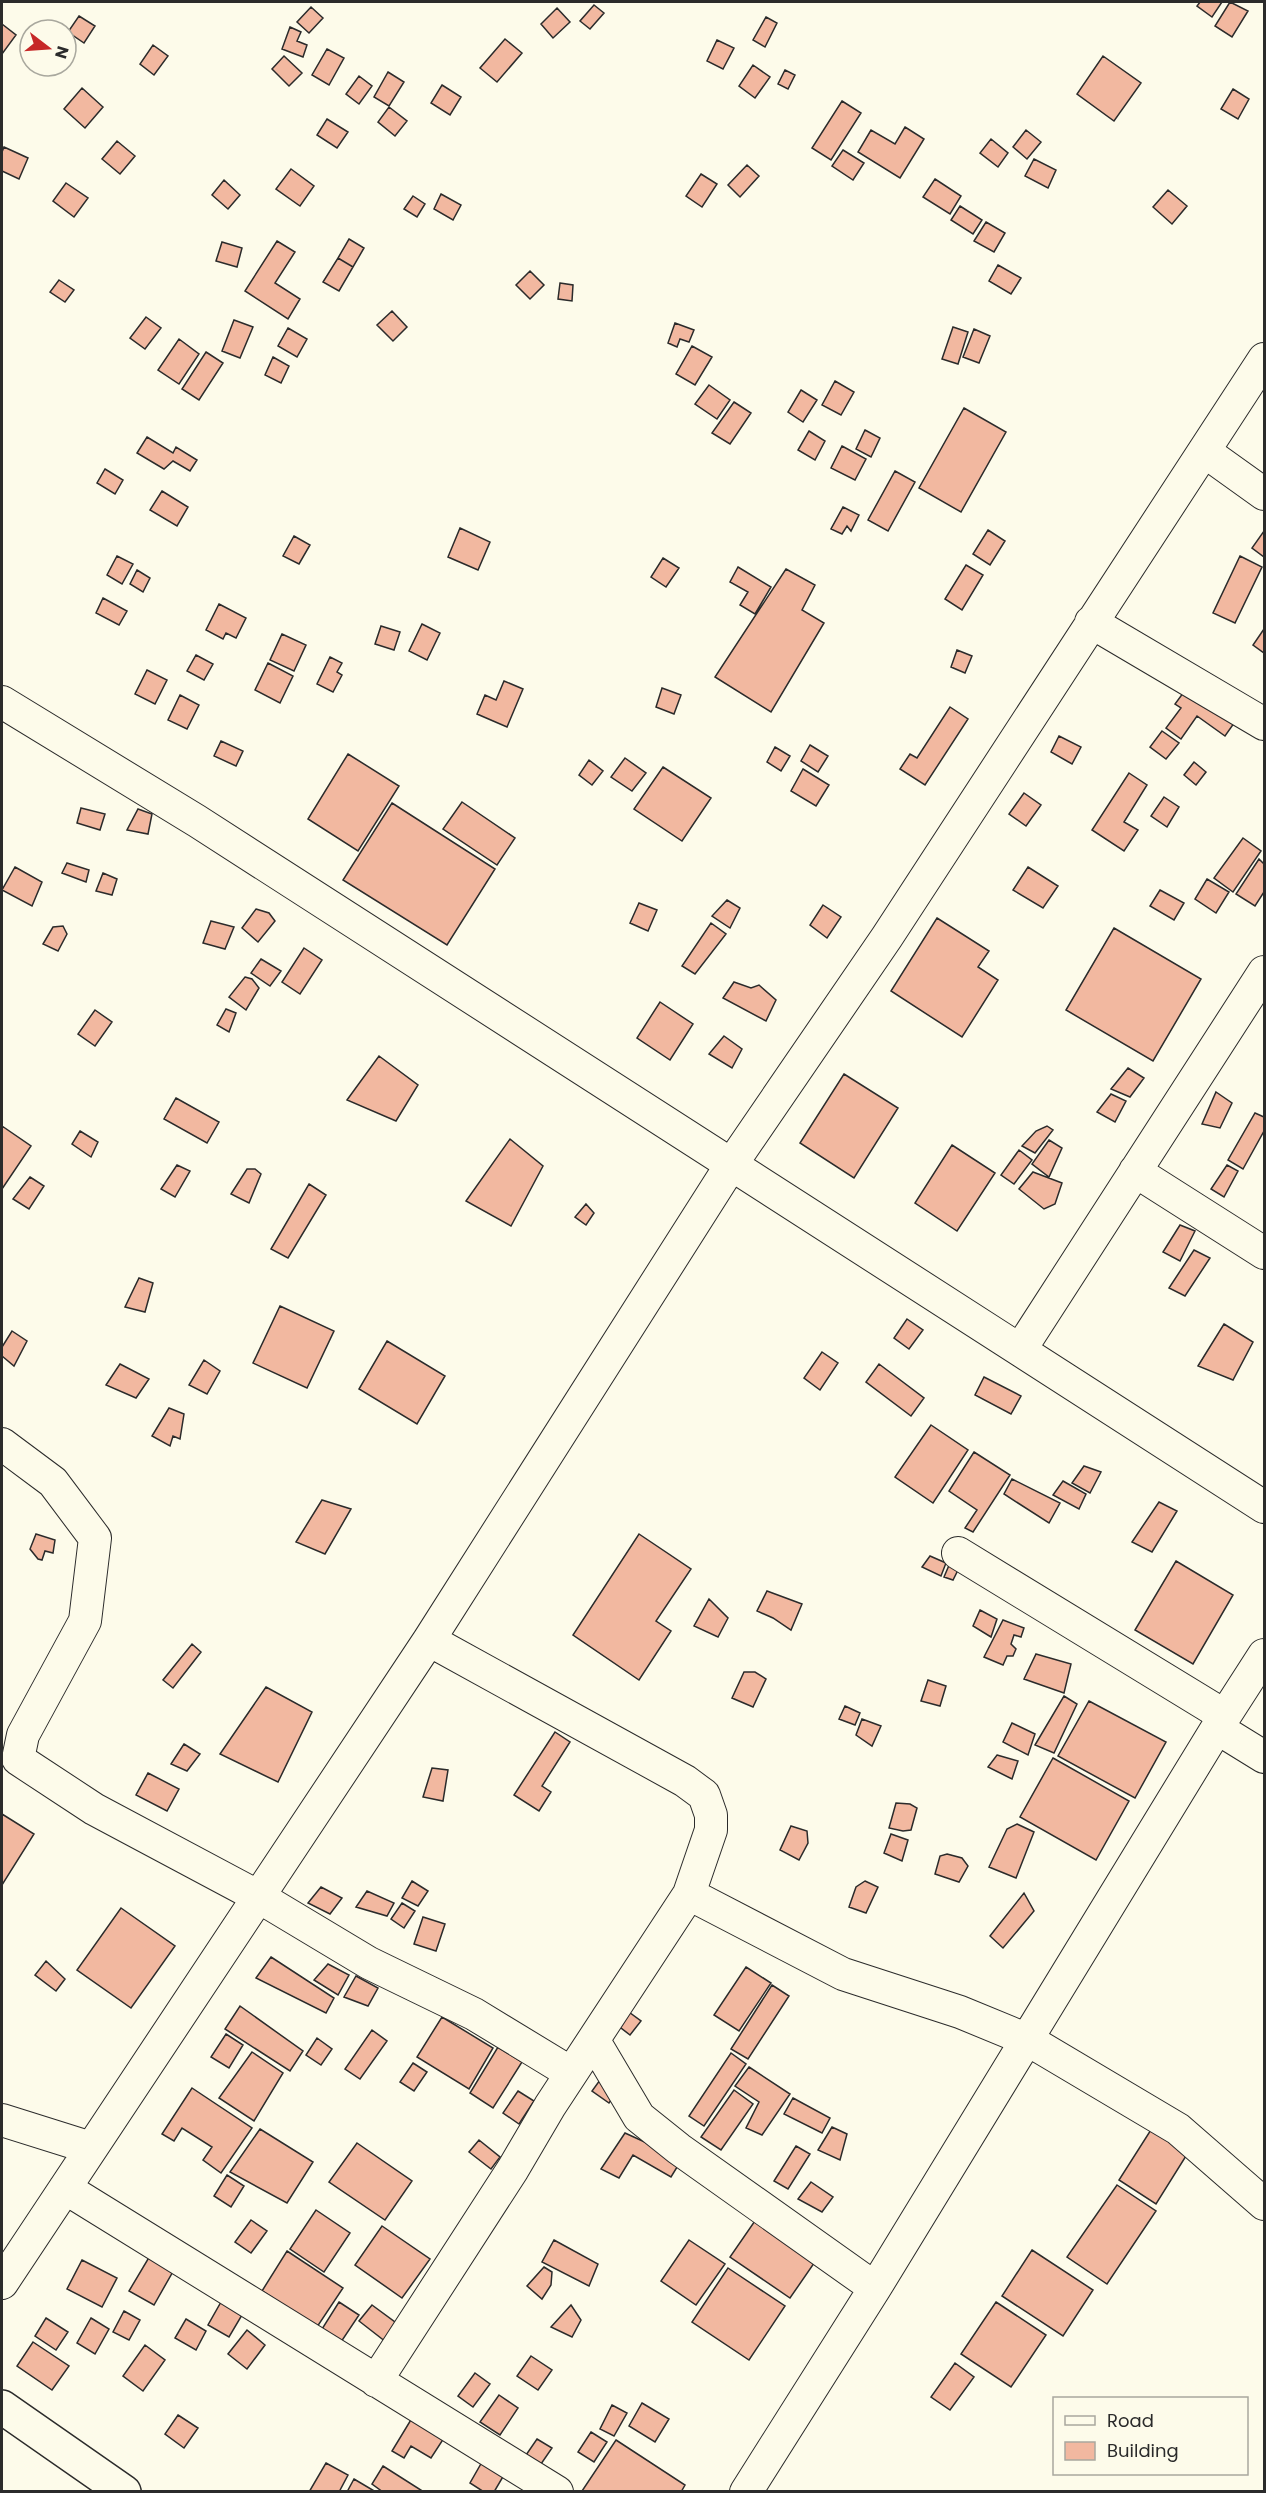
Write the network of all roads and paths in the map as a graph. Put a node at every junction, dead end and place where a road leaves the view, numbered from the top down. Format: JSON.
{"nodes":[{"id":1,"x":1264,"y":359,"type":"edge"},
{"id":2,"x":1204,"y":451,"type":"junction"},
{"id":3,"x":1264,"y":494,"type":"edge"},
{"id":4,"x":1091,"y":622,"type":"junction"},
{"id":5,"x":2,"y":702,"type":"edge"},
{"id":6,"x":1264,"y":724,"type":"edge"},
{"id":7,"x":1264,"y":972,"type":"edge"},
{"id":8,"x":731,"y":1165,"type":"junction"},
{"id":9,"x":1135,"y":1171,"type":"junction"},
{"id":10,"x":1264,"y":1253,"type":"edge"},
{"id":11,"x":1020,"y":1350,"type":"junction"},
{"id":12,"x":2,"y":1444,"type":"edge"},
{"id":13,"x":1264,"y":1507,"type":"edge"},
{"id":14,"x":958,"y":1553,"type":"dead end"},
{"id":15,"x":429,"y":1640,"type":"junction"},
{"id":16,"x":1264,"y":1655,"type":"edge"},
{"id":17,"x":1221,"y":1722,"type":"junction"},
{"id":18,"x":1264,"y":1757,"type":"edge"},
{"id":19,"x":689,"y":1894,"type":"junction"},
{"id":20,"x":259,"y":1897,"type":"junction"},
{"id":21,"x":1028,"y":2040,"type":"junction"},
{"id":22,"x":594,"y":2041,"type":"junction"},
{"id":23,"x":571,"y":2073,"type":"junction"},
{"id":24,"x":2,"y":2120,"type":"edge"},
{"id":25,"x":91,"y":2148,"type":"junction"},
{"id":26,"x":65,"y":2188,"type":"junction"},
{"id":27,"x":1264,"y":2204,"type":"edge"},
{"id":28,"x":2,"y":2283,"type":"edge"},
{"id":29,"x":875,"y":2288,"type":"junction"},
{"id":30,"x":376,"y":2381,"type":"junction"},
{"id":31,"x":2,"y":2408,"type":"edge"},
{"id":32,"x":124,"y":2492,"type":"edge"},
{"id":33,"x":557,"y":2492,"type":"edge"},
{"id":34,"x":746,"y":2492,"type":"edge"}],
"edges":[{"from":1,"to":2,"type":"street"},
{"from":2,"to":3,"type":"street"},
{"from":2,"to":4,"type":"street"},
{"from":4,"to":6,"type":"street"},
{"from":4,"to":8,"type":"street"},
{"from":5,"to":8,"type":"street"},
{"from":7,"to":9,"type":"street"},
{"from":8,"to":11,"type":"street"},
{"from":8,"to":15,"type":"street"},
{"from":9,"to":10,"type":"street"},
{"from":9,"to":11,"type":"street"},
{"from":11,"to":13,"type":"street"},
{"from":12,"to":20,"type":"street"},
{"from":14,"to":17,"type":"street"},
{"from":15,"to":19,"type":"street"},
{"from":15,"to":20,"type":"street"},
{"from":16,"to":17,"type":"street"},
{"from":17,"to":18,"type":"street"},
{"from":17,"to":21,"type":"street"},
{"from":19,"to":21,"type":"street"},
{"from":19,"to":22,"type":"street"},
{"from":20,"to":23,"type":"street"},
{"from":20,"to":25,"type":"street"},
{"from":21,"to":27,"type":"street"},
{"from":21,"to":29,"type":"street"},
{"from":22,"to":23,"type":"street"},
{"from":22,"to":29,"type":"street"},
{"from":23,"to":30,"type":"street"},
{"from":24,"to":25,"type":"street"},
{"from":25,"to":26,"type":"street"},
{"from":26,"to":28,"type":"street"},
{"from":26,"to":30,"type":"street"},
{"from":29,"to":34,"type":"street"},
{"from":30,"to":33,"type":"street"},
{"from":31,"to":32,"type":"street"}]}
